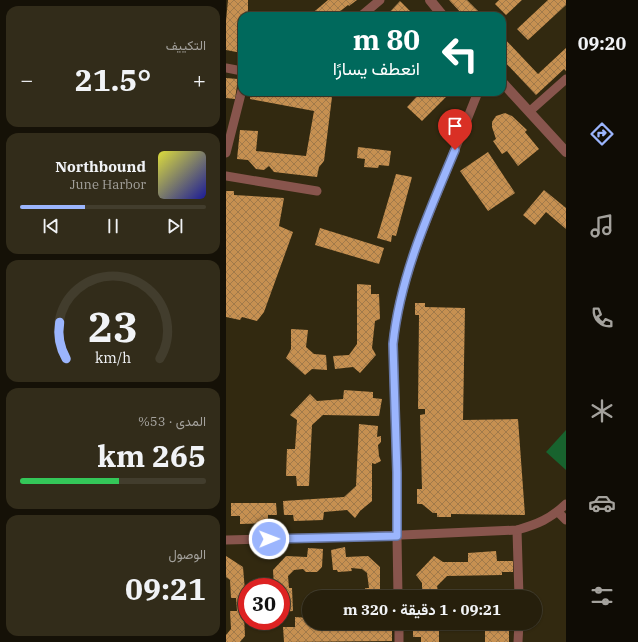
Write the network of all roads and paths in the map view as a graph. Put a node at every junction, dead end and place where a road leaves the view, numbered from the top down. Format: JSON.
{"nodes":[{"id":1,"x":380,"y":0,"type":"edge"},
{"id":2,"x":430,"y":0,"type":"edge"},
{"id":3,"x":366,"y":12,"type":"edge"},
{"id":4,"x":440,"y":12,"type":"edge"},
{"id":5,"x":226,"y":68,"type":"edge"},
{"id":6,"x":238,"y":70,"type":"edge"},
{"id":7,"x":566,"y":79,"type":"edge"},
{"id":8,"x":506,"y":86,"type":"edge"},
{"id":9,"x":240,"y":96,"type":"edge"},
{"id":10,"x":476,"y":96,"type":"edge"},
{"id":11,"x":530,"y":111,"type":"junction"},
{"id":12,"x":566,"y":152,"type":"edge"},
{"id":13,"x":226,"y":153,"type":"edge"},
{"id":14,"x":226,"y":176,"type":"edge"},
{"id":15,"x":317,"y":191,"type":"dead end"},
{"id":16,"x":566,"y":504,"type":"edge"},
{"id":17,"x":558,"y":512,"type":"junction"},
{"id":18,"x":566,"y":520,"type":"edge"},
{"id":19,"x":517,"y":530,"type":"junction"},
{"id":20,"x":397,"y":536,"type":"junction"},
{"id":21,"x":226,"y":540,"type":"edge"},
{"id":22,"x":398,"y":590,"type":"edge"},
{"id":23,"x":519,"y":590,"type":"edge"},
{"id":24,"x":399,"y":630,"type":"edge"},
{"id":25,"x":519,"y":630,"type":"edge"},
{"id":26,"x":399,"y":642,"type":"edge"},
{"id":27,"x":518,"y":642,"type":"edge"}],
"edges":[{"from":1,"to":3,"type":"street"},
{"from":2,"to":4,"type":"street"},
{"from":5,"to":6,"type":"street"},
{"from":7,"to":11,"type":"street"},
{"from":8,"to":11,"type":"street"},
{"from":9,"to":13,"type":"street"},
{"from":10,"to":20,"type":"street"},
{"from":11,"to":12,"type":"street"},
{"from":14,"to":15,"type":"street"},
{"from":16,"to":17,"type":"street"},
{"from":17,"to":18,"type":"street"},
{"from":17,"to":19,"type":"street"},
{"from":19,"to":20,"type":"street"},
{"from":19,"to":23,"type":"street"},
{"from":20,"to":21,"type":"street"},
{"from":20,"to":22,"type":"street"},
{"from":24,"to":26,"type":"street"},
{"from":25,"to":27,"type":"street"}]}
